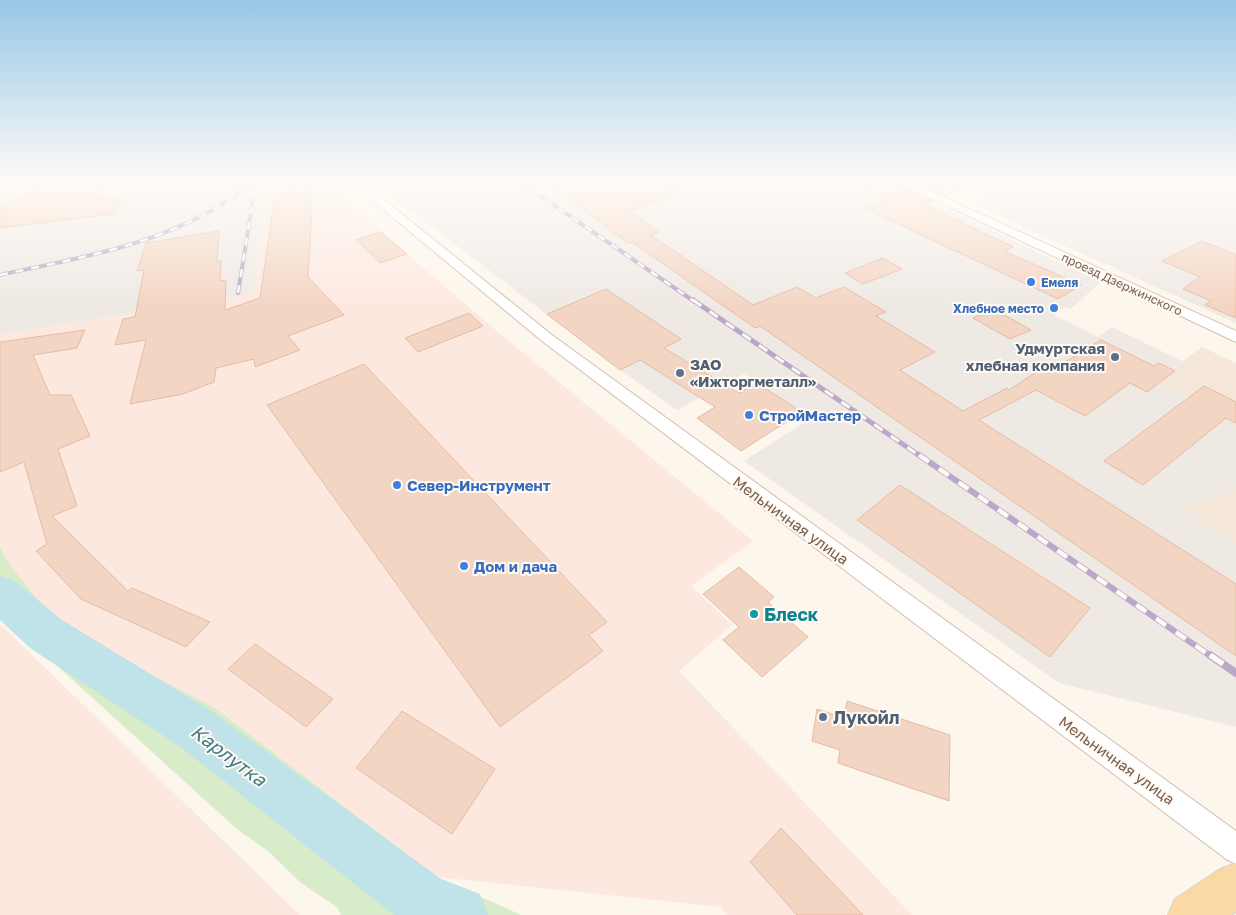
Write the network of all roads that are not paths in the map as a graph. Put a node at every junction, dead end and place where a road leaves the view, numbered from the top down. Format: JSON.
{"nodes":[{"id":1,"x":406,"y":224,"type":"edge"},
{"id":2,"x":991,"y":224,"type":"edge"},
{"id":3,"x":1236,"y":337,"type":"edge"},
{"id":4,"x":1236,"y":849,"type":"edge"},
{"id":5,"x":1236,"y":884,"type":"edge"},
{"id":6,"x":1191,"y":915,"type":"edge"}],
"edges":[{"from":1,"to":4,"type":"street","name":"Мельничная улица"},
{"from":2,"to":3,"type":"street","name":"проезд Дзержинского"},
{"from":5,"to":6,"type":"main road"}]}
